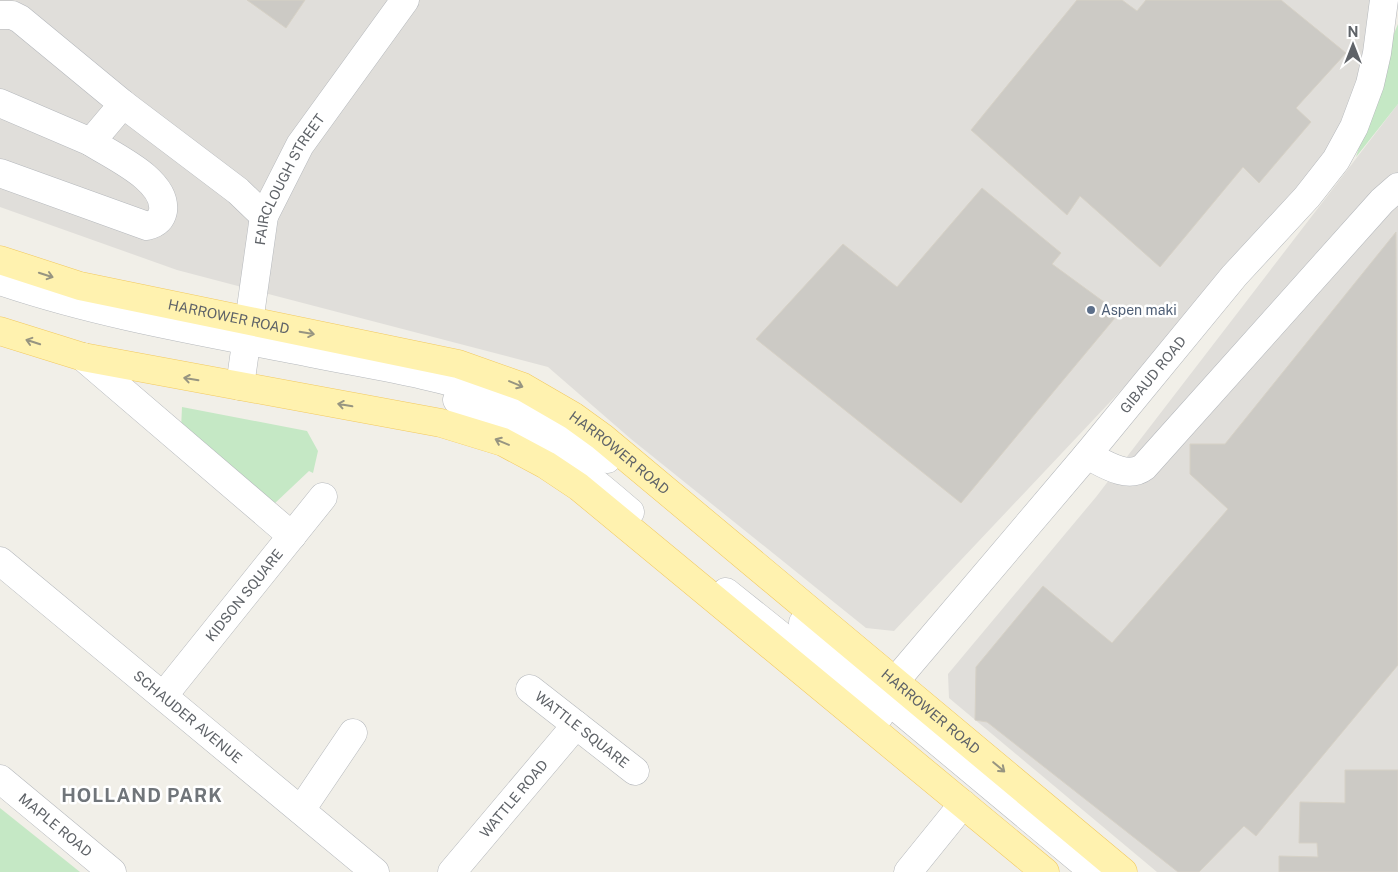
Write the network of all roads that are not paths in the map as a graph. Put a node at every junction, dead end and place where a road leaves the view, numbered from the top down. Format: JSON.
{"nodes":[{"id":1,"x":405,"y":0,"type":"edge"},
{"id":2,"x":1384,"y":0,"type":"edge"},
{"id":3,"x":7,"y":11,"type":"edge"},
{"id":4,"x":0,"y":102,"type":"edge"},
{"id":5,"x":123,"y":104,"type":"junction"},
{"id":6,"x":91,"y":142,"type":"junction"},
{"id":7,"x":0,"y":173,"type":"edge"},
{"id":8,"x":1398,"y":187,"type":"edge"},
{"id":9,"x":264,"y":216,"type":"junction"},
{"id":10,"x":0,"y":260,"type":"edge"},
{"id":11,"x":0,"y":281,"type":"edge"},
{"id":12,"x":0,"y":295,"type":"edge"},
{"id":13,"x":0,"y":331,"type":"edge"},
{"id":14,"x":246,"y":338,"type":"junction"},
{"id":15,"x":83,"y":358,"type":"junction"},
{"id":16,"x":240,"y":386,"type":"junction"},
{"id":17,"x":1087,"y":454,"type":"junction"},
{"id":18,"x":323,"y":497,"type":"dead end"},
{"id":19,"x":292,"y":536,"type":"junction"},
{"id":20,"x":0,"y":561,"type":"edge"},
{"id":21,"x":530,"y":689,"type":"dead end"},
{"id":22,"x":164,"y":695,"type":"junction"},
{"id":23,"x":878,"y":701,"type":"junction"},
{"id":24,"x":576,"y":725,"type":"junction"},
{"id":25,"x":353,"y":733,"type":"dead end"},
{"id":26,"x":635,"y":771,"type":"dead end"},
{"id":27,"x":0,"y":779,"type":"edge"},
{"id":28,"x":963,"y":804,"type":"junction"},
{"id":29,"x":301,"y":810,"type":"junction"},
{"id":30,"x":112,"y":872,"type":"edge"},
{"id":31,"x":375,"y":872,"type":"edge"},
{"id":32,"x":452,"y":872,"type":"edge"},
{"id":33,"x":908,"y":872,"type":"edge"},
{"id":34,"x":1045,"y":872,"type":"edge"},
{"id":35,"x":1070,"y":872,"type":"edge"},
{"id":36,"x":1094,"y":872,"type":"edge"},
{"id":37,"x":1123,"y":872,"type":"edge"}],
"edges":[{"from":1,"to":9,"type":"street","name":"FAIRCLOUGH STREET"},
{"from":2,"to":17,"type":"street","name":"GIBAUD ROAD"},
{"from":3,"to":5,"type":"street"},
{"from":4,"to":6,"type":"street"},
{"from":5,"to":6,"type":"street"},
{"from":5,"to":9,"type":"street"},
{"from":6,"to":7,"type":"street"},
{"from":8,"to":17,"type":"street"},
{"from":9,"to":14,"type":"street","name":"FAIRCLOUGH STREET"},
{"from":10,"to":14,"type":"main road","name":"HARROWER ROAD","one_way":true},
{"from":11,"to":14,"type":"street"},
{"from":12,"to":14,"type":"street"},
{"from":15,"to":13,"type":"main road","name":"HARROWER ROAD","one_way":true},
{"from":14,"to":16,"type":"street","name":"FAIRCLOUGH STREET"},
{"from":14,"to":23,"type":"street"},
{"from":14,"to":23,"type":"main road","name":"HARROWER ROAD","one_way":true},
{"from":16,"to":15,"type":"main road","name":"HARROWER ROAD","one_way":true},
{"from":15,"to":19,"type":"street"},
{"from":23,"to":16,"type":"main road","name":"HARROWER ROAD","one_way":true},
{"from":17,"to":23,"type":"street","name":"GIBAUD ROAD"},
{"from":18,"to":19,"type":"street","name":"KIDSON SQUARE"},
{"from":19,"to":22,"type":"street","name":"KIDSON SQUARE"},
{"from":20,"to":22,"type":"street","name":"SCHAUDER AVENUE"},
{"from":21,"to":24,"type":"street","name":"WATTLE SQUARE"},
{"from":22,"to":29,"type":"street","name":"SCHAUDER AVENUE"},
{"from":23,"to":28,"type":"main road","name":"HARROWER ROAD"},
{"from":23,"to":35,"type":"street"},
{"from":23,"to":36,"type":"street"},
{"from":23,"to":37,"type":"main road","name":"HARROWER ROAD","one_way":true},
{"from":24,"to":26,"type":"street","name":"WATTLE SQUARE"},
{"from":24,"to":32,"type":"street","name":"WATTLE ROAD"},
{"from":25,"to":29,"type":"street"},
{"from":27,"to":30,"type":"street","name":"MAPLE ROAD"},
{"from":28,"to":33,"type":"street"},
{"from":28,"to":34,"type":"main road","name":"HARROWER ROAD"},
{"from":29,"to":31,"type":"street","name":"SCHAUDER AVENUE"}]}
